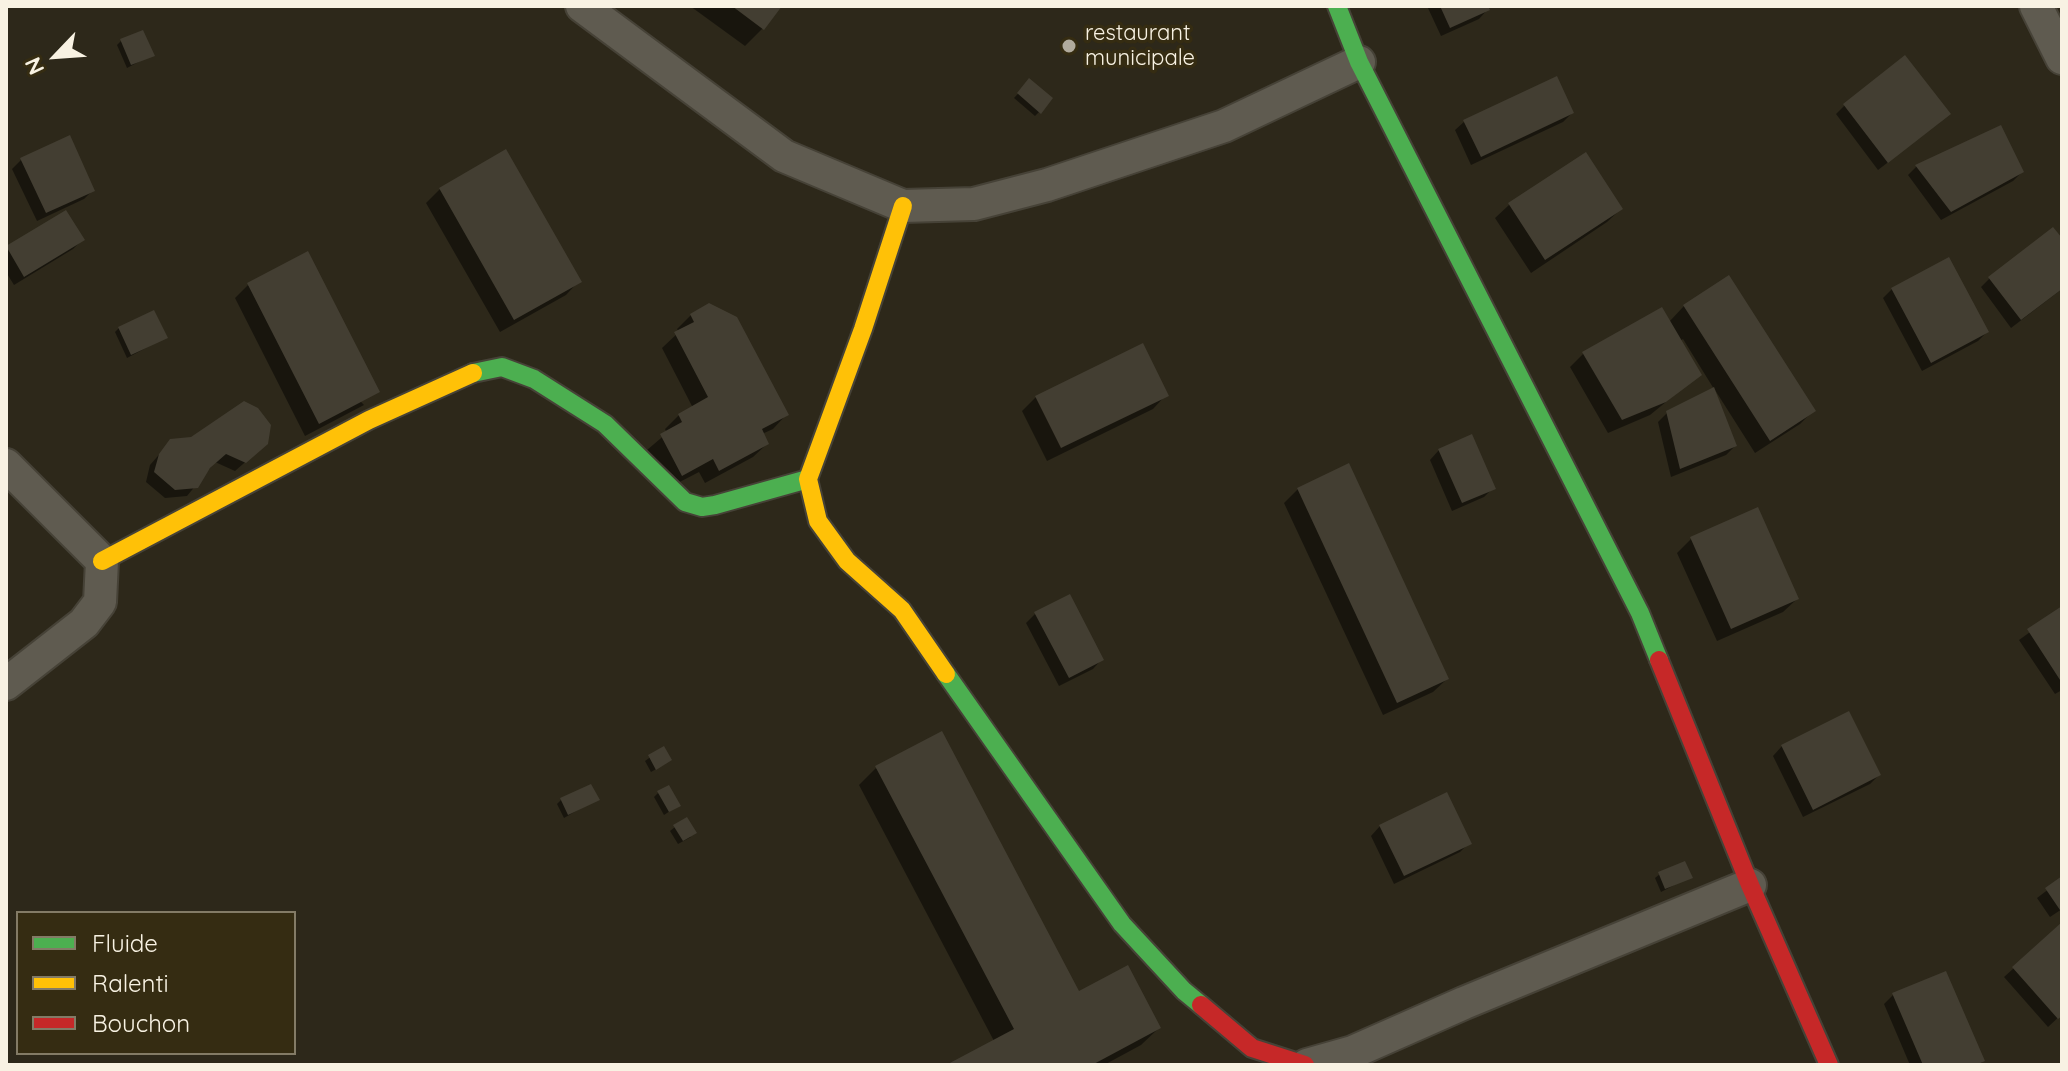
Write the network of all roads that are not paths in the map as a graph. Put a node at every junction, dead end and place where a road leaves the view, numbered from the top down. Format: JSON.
{"nodes":[{"id":1,"x":582,"y":6,"type":"edge"},
{"id":2,"x":1337,"y":6,"type":"edge"},
{"id":3,"x":2036,"y":6,"type":"edge"},
{"id":4,"x":2062,"y":58,"type":"edge"},
{"id":5,"x":1359,"y":62,"type":"junction"},
{"id":6,"x":903,"y":206,"type":"junction"},
{"id":7,"x":6,"y":465,"type":"edge"},
{"id":8,"x":808,"y":479,"type":"junction"},
{"id":9,"x":102,"y":561,"type":"junction"},
{"id":10,"x":6,"y":684,"type":"edge"},
{"id":11,"x":1750,"y":885,"type":"junction"},
{"id":12,"x":1306,"y":1065,"type":"edge"},
{"id":13,"x":1829,"y":1065,"type":"edge"}],
"edges":[{"from":1,"to":6,"type":"street"},
{"from":2,"to":5,"type":"street"},
{"from":3,"to":4,"type":"street"},
{"from":5,"to":6,"type":"street"},
{"from":5,"to":11,"type":"street"},
{"from":6,"to":8,"type":"street"},
{"from":7,"to":9,"type":"street"},
{"from":8,"to":9,"type":"street"},
{"from":8,"to":12,"type":"street"},
{"from":9,"to":10,"type":"street"},
{"from":11,"to":12,"type":"street"},
{"from":11,"to":13,"type":"street"}]}
